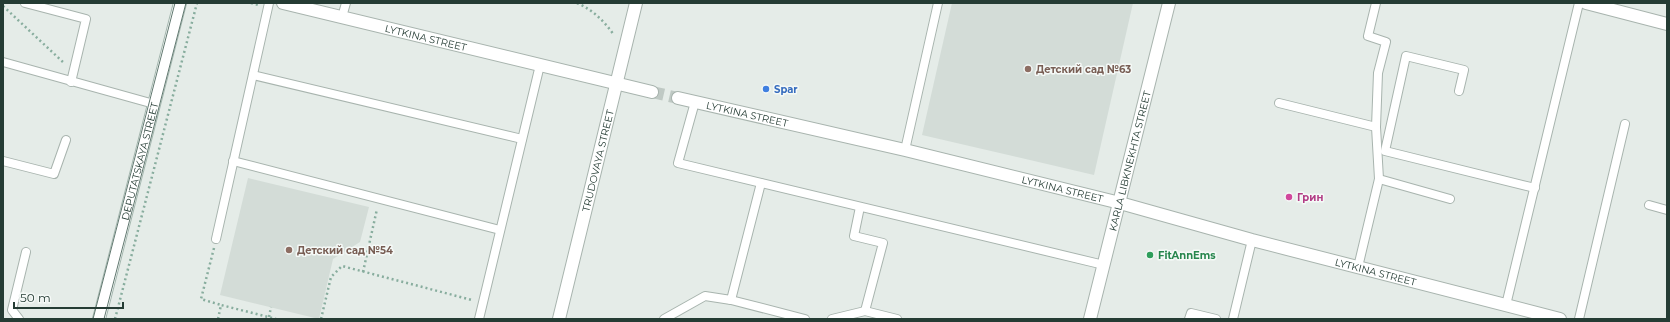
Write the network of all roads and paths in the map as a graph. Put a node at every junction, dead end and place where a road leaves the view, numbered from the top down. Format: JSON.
{"nodes":[{"id":1,"x":25,"y":3,"type":"edge"},
{"id":2,"x":180,"y":3,"type":"edge"},
{"id":3,"x":197,"y":3,"type":"edge"},
{"id":4,"x":269,"y":3,"type":"edge"},
{"id":5,"x":282,"y":3,"type":"edge"},
{"id":6,"x":346,"y":3,"type":"edge"},
{"id":7,"x":577,"y":3,"type":"edge"},
{"id":8,"x":636,"y":3,"type":"edge"},
{"id":9,"x":938,"y":3,"type":"edge"},
{"id":10,"x":1169,"y":3,"type":"edge"},
{"id":11,"x":1376,"y":3,"type":"edge"},
{"id":12,"x":1579,"y":3,"type":"edge"},
{"id":13,"x":1586,"y":3,"type":"edge"},
{"id":14,"x":3,"y":6,"type":"edge"},
{"id":15,"x":342,"y":17,"type":"junction"},
{"id":16,"x":1667,"y":24,"type":"edge"},
{"id":17,"x":624,"y":52,"type":"junction"},
{"id":18,"x":3,"y":62,"type":"edge"},
{"id":19,"x":540,"y":65,"type":"junction"},
{"id":20,"x":74,"y":72,"type":"junction"},
{"id":21,"x":253,"y":76,"type":"junction"},
{"id":22,"x":71,"y":82,"type":"junction"},
{"id":23,"x":616,"y":84,"type":"junction"},
{"id":24,"x":1459,"y":91,"type":"dead end"},
{"id":25,"x":652,"y":92,"type":"tunnel mouth"},
{"id":26,"x":678,"y":98,"type":"tunnel mouth"},
{"id":27,"x":695,"y":102,"type":"junction"},
{"id":28,"x":1279,"y":102,"type":"dead end"},
{"id":29,"x":154,"y":104,"type":"junction"},
{"id":30,"x":1625,"y":124,"type":"dead end"},
{"id":31,"x":1376,"y":127,"type":"junction"},
{"id":32,"x":522,"y":139,"type":"junction"},
{"id":33,"x":66,"y":140,"type":"dead end"},
{"id":34,"x":905,"y":150,"type":"junction"},
{"id":35,"x":3,"y":160,"type":"edge"},
{"id":36,"x":234,"y":161,"type":"junction"},
{"id":37,"x":1379,"y":179,"type":"junction"},
{"id":38,"x":761,"y":183,"type":"junction"},
{"id":39,"x":1535,"y":188,"type":"junction"},
{"id":40,"x":380,"y":199,"type":"junction"},
{"id":41,"x":1450,"y":199,"type":"dead end"},
{"id":42,"x":1120,"y":203,"type":"junction"},
{"id":43,"x":1649,"y":205,"type":"dead end"},
{"id":44,"x":860,"y":207,"type":"junction"},
{"id":45,"x":1667,"y":210,"type":"edge"},
{"id":46,"x":500,"y":230,"type":"junction"},
{"id":47,"x":216,"y":239,"type":"joint"},
{"id":48,"x":1252,"y":240,"type":"junction"},
{"id":49,"x":26,"y":252,"type":"dead end"},
{"id":50,"x":1104,"y":265,"type":"junction"},
{"id":51,"x":1358,"y":267,"type":"junction"},
{"id":52,"x":362,"y":272,"type":"junction"},
{"id":53,"x":731,"y":300,"type":"junction"},
{"id":54,"x":483,"y":302,"type":"junction"},
{"id":55,"x":221,"y":305,"type":"junction"},
{"id":56,"x":271,"y":307,"type":"dead end"},
{"id":57,"x":865,"y":311,"type":"junction"},
{"id":58,"x":1513,"y":311,"type":"edge"},
{"id":59,"x":269,"y":317,"type":"junction"},
{"id":60,"x":19,"y":319,"type":"edge"},
{"id":61,"x":99,"y":319,"type":"edge"},
{"id":62,"x":115,"y":319,"type":"edge"},
{"id":63,"x":218,"y":319,"type":"edge"},
{"id":64,"x":276,"y":319,"type":"edge"},
{"id":65,"x":321,"y":319,"type":"edge"},
{"id":66,"x":479,"y":319,"type":"edge"},
{"id":67,"x":559,"y":319,"type":"edge"},
{"id":68,"x":664,"y":319,"type":"edge"},
{"id":69,"x":805,"y":319,"type":"edge"},
{"id":70,"x":832,"y":319,"type":"edge"},
{"id":71,"x":897,"y":319,"type":"edge"},
{"id":72,"x":1090,"y":319,"type":"edge"},
{"id":73,"x":1189,"y":319,"type":"edge"},
{"id":74,"x":1216,"y":319,"type":"edge"},
{"id":75,"x":1233,"y":319,"type":"edge"},
{"id":76,"x":1560,"y":319,"type":"edge"},
{"id":77,"x":1579,"y":319,"type":"edge"}],
"edges":[{"from":1,"to":20,"type":"lane"},
{"from":2,"to":29,"type":"street","name":"DEPUTATSKAYA STREET"},
{"from":3,"to":62,"type":"path"},
{"from":4,"to":21,"type":"lane"},
{"from":5,"to":15,"type":"street","name":"LYTKINA STREET"},
{"from":6,"to":15,"type":"lane"},
{"from":7,"to":17,"type":"path"},
{"from":8,"to":17,"type":"street","name":"TRUDOVAYA STREET"},
{"from":9,"to":34,"type":"lane"},
{"from":10,"to":42,"type":"street","name":"KARLA LIBKNEKHTA STREET"},
{"from":11,"to":31,"type":"lane"},
{"from":12,"to":39,"type":"lane"},
{"from":13,"to":16,"type":"street"},
{"from":14,"to":20,"type":"path"},
{"from":15,"to":19,"type":"street","name":"LYTKINA STREET"},
{"from":17,"to":23,"type":"street","name":"TRUDOVAYA STREET"},
{"from":18,"to":22,"type":"lane"},
{"from":19,"to":23,"type":"street","name":"LYTKINA STREET"},
{"from":19,"to":32,"type":"lane"},
{"from":20,"to":22,"type":"lane"},
{"from":21,"to":32,"type":"lane"},
{"from":21,"to":36,"type":"lane"},
{"from":22,"to":29,"type":"lane"},
{"from":23,"to":25,"type":"street","name":"LYTKINA STREET"},
{"from":23,"to":67,"type":"street","name":"TRUDOVAYA STREET"},
{"from":24,"to":39,"type":"lane"},
{"from":26,"to":27,"type":"street","name":"LYTKINA STREET"},
{"from":27,"to":34,"type":"street","name":"LYTKINA STREET"},
{"from":27,"to":38,"type":"lane"},
{"from":28,"to":31,"type":"lane"},
{"from":29,"to":61,"type":"street","name":"DEPUTATSKAYA STREET"},
{"from":30,"to":77,"type":"lane"},
{"from":31,"to":37,"type":"lane"},
{"from":32,"to":46,"type":"lane"},
{"from":33,"to":35,"type":"lane"},
{"from":34,"to":42,"type":"street","name":"LYTKINA STREET"},
{"from":36,"to":40,"type":"lane"},
{"from":36,"to":47,"type":"lane"},
{"from":37,"to":41,"type":"lane"},
{"from":37,"to":51,"type":"lane"},
{"from":38,"to":44,"type":"lane"},
{"from":38,"to":53,"type":"lane"},
{"from":39,"to":58,"type":"lane"},
{"from":40,"to":46,"type":"lane"},
{"from":40,"to":52,"type":"path"},
{"from":42,"to":48,"type":"street","name":"LYTKINA STREET"},
{"from":42,"to":50,"type":"street","name":"KARLA LIBKNEKHTA STREET"},
{"from":43,"to":45,"type":"lane"},
{"from":44,"to":50,"type":"lane"},
{"from":44,"to":57,"type":"lane"},
{"from":46,"to":54,"type":"lane"},
{"from":47,"to":55,"type":"path"},
{"from":48,"to":51,"type":"street","name":"LYTKINA STREET"},
{"from":48,"to":75,"type":"lane"},
{"from":49,"to":60,"type":"lane"},
{"from":50,"to":72,"type":"street","name":"KARLA LIBKNEKHTA STREET"},
{"from":51,"to":58,"type":"street","name":"LYTKINA STREET"},
{"from":52,"to":54,"type":"path"},
{"from":52,"to":65,"type":"path"},
{"from":53,"to":68,"type":"lane"},
{"from":53,"to":69,"type":"lane"},
{"from":54,"to":66,"type":"lane"},
{"from":55,"to":59,"type":"path"},
{"from":55,"to":63,"type":"path"},
{"from":56,"to":59,"type":"path"},
{"from":57,"to":70,"type":"lane"},
{"from":57,"to":71,"type":"lane"},
{"from":58,"to":76,"type":"street","name":"LYTKINA STREET"},
{"from":59,"to":64,"type":"path"},
{"from":73,"to":74,"type":"lane"}]}
